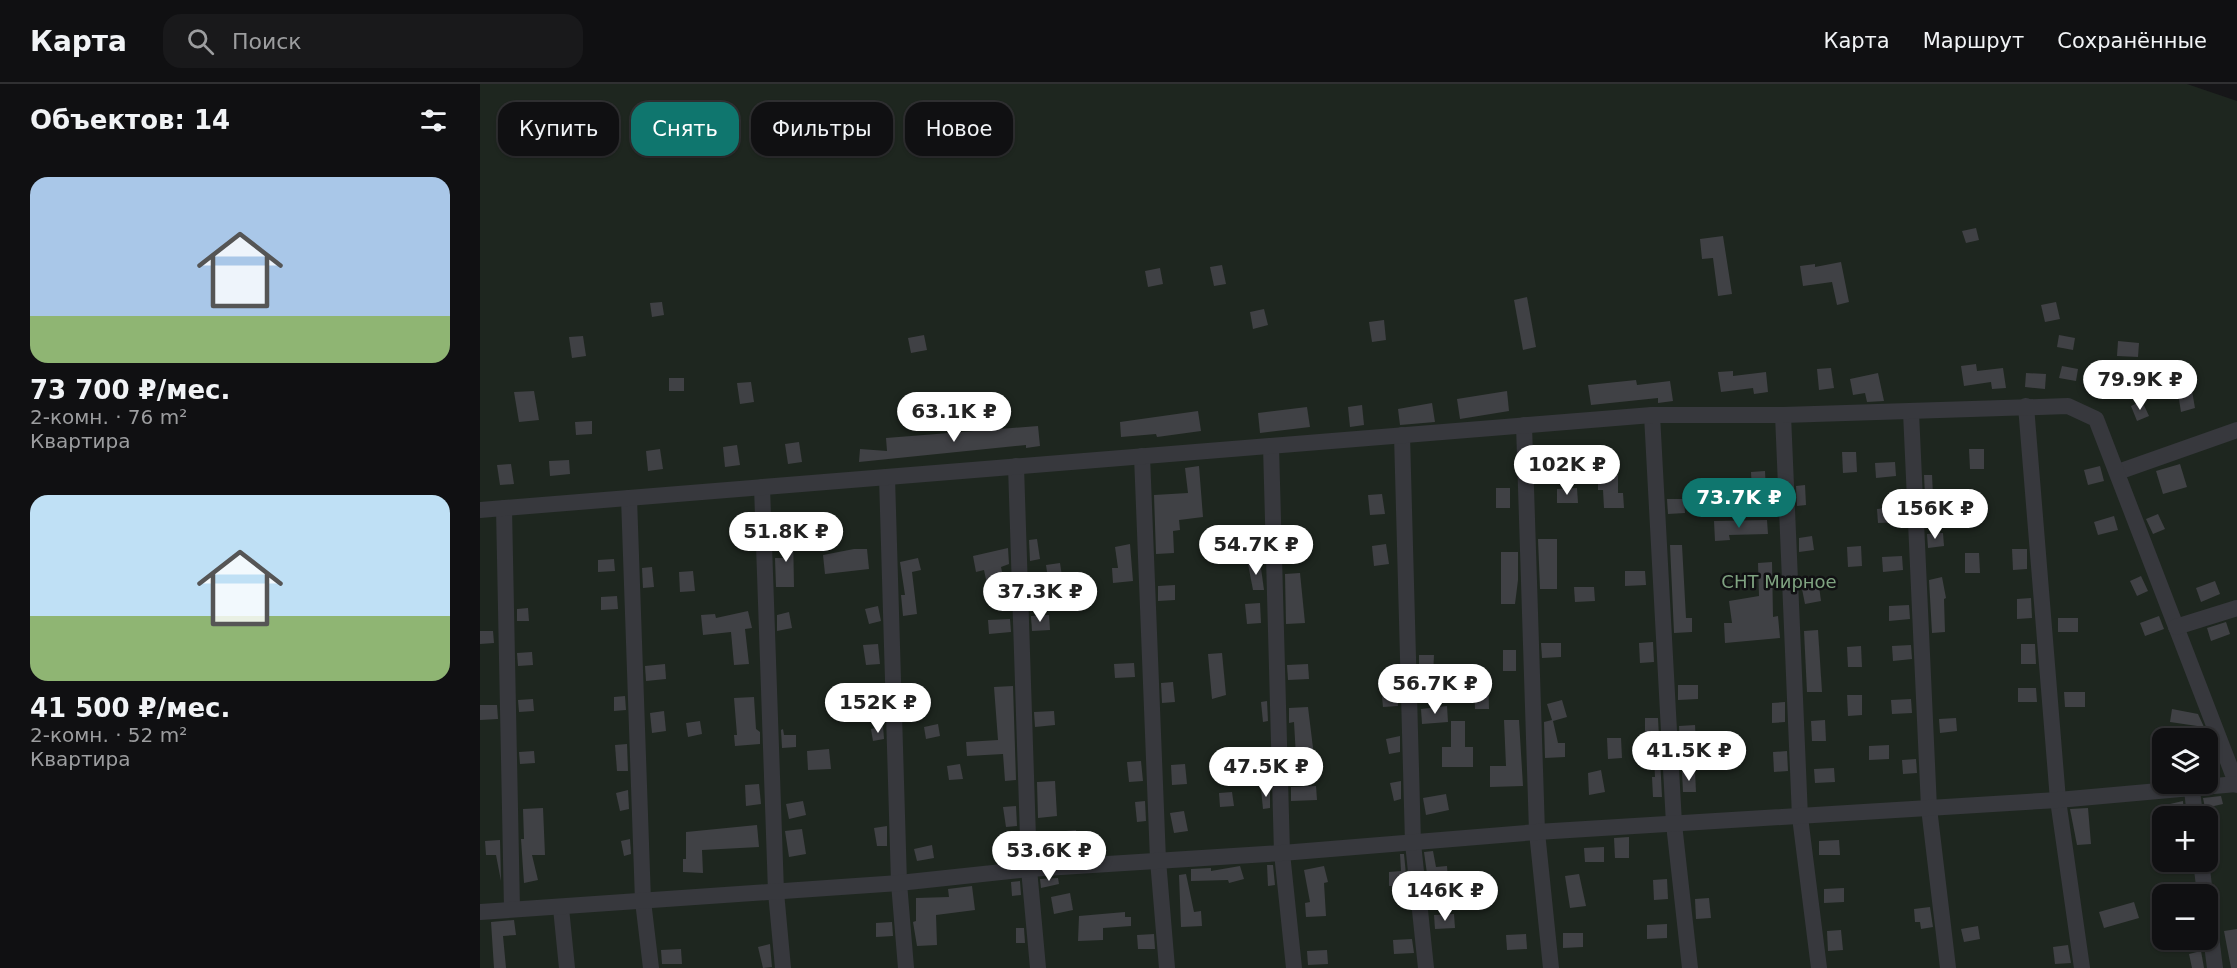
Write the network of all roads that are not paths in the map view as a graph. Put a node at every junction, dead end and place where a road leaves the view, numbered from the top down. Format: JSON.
{"nodes":[{"id":1,"x":2026,"y":406,"type":"junction"},
{"id":2,"x":1911,"y":412,"type":"junction"},
{"id":3,"x":1652,"y":415,"type":"junction"},
{"id":4,"x":1783,"y":415,"type":"junction"},
{"id":5,"x":1524,"y":425,"type":"junction"},
{"id":6,"x":2237,"y":430,"type":"edge"},
{"id":7,"x":1402,"y":435,"type":"junction"},
{"id":8,"x":1271,"y":446,"type":"junction"},
{"id":9,"x":1142,"y":456,"type":"junction"},
{"id":10,"x":1016,"y":466,"type":"junction"},
{"id":11,"x":2118,"y":472,"type":"junction"},
{"id":12,"x":887,"y":477,"type":"junction"},
{"id":13,"x":762,"y":487,"type":"junction"},
{"id":14,"x":630,"y":498,"type":"junction"},
{"id":15,"x":504,"y":508,"type":"junction"},
{"id":16,"x":480,"y":510,"type":"edge"},
{"id":17,"x":2237,"y":608,"type":"edge"},
{"id":18,"x":2176,"y":627,"type":"junction"},
{"id":19,"x":2237,"y":784,"type":"edge"},
{"id":20,"x":2218,"y":787,"type":"edge"},
{"id":21,"x":2152,"y":793,"type":"edge"},
{"id":22,"x":2058,"y":800,"type":"junction"},
{"id":23,"x":1929,"y":808,"type":"junction"},
{"id":24,"x":1800,"y":817,"type":"junction"},
{"id":25,"x":1674,"y":824,"type":"junction"},
{"id":26,"x":1537,"y":832,"type":"junction"},
{"id":27,"x":1413,"y":843,"type":"junction"},
{"id":28,"x":1282,"y":853,"type":"junction"},
{"id":29,"x":1158,"y":860,"type":"junction"},
{"id":30,"x":1029,"y":869,"type":"junction"},
{"id":31,"x":899,"y":883,"type":"junction"},
{"id":32,"x":776,"y":892,"type":"junction"},
{"id":33,"x":644,"y":901,"type":"junction"},
{"id":34,"x":561,"y":908,"type":"junction"},
{"id":35,"x":512,"y":909,"type":"junction"},
{"id":36,"x":480,"y":912,"type":"edge"},
{"id":37,"x":2213,"y":950,"type":"edge"},
{"id":38,"x":567,"y":968,"type":"edge"},
{"id":39,"x":651,"y":968,"type":"edge"},
{"id":40,"x":783,"y":968,"type":"edge"},
{"id":41,"x":906,"y":968,"type":"edge"},
{"id":42,"x":1038,"y":968,"type":"edge"},
{"id":43,"x":1167,"y":968,"type":"edge"},
{"id":44,"x":1294,"y":968,"type":"edge"},
{"id":45,"x":1426,"y":968,"type":"edge"},
{"id":46,"x":1551,"y":968,"type":"edge"},
{"id":47,"x":1690,"y":968,"type":"edge"},
{"id":48,"x":1818,"y":968,"type":"edge"},
{"id":49,"x":1948,"y":968,"type":"edge"},
{"id":50,"x":2082,"y":968,"type":"edge"},
{"id":51,"x":2215,"y":968,"type":"edge"}],
"edges":[{"from":1,"to":2,"type":"street"},
{"from":1,"to":11,"type":"street"},
{"from":1,"to":22,"type":"street"},
{"from":2,"to":4,"type":"street"},
{"from":2,"to":23,"type":"street"},
{"from":3,"to":4,"type":"street"},
{"from":3,"to":5,"type":"street"},
{"from":3,"to":25,"type":"street"},
{"from":4,"to":24,"type":"street"},
{"from":5,"to":7,"type":"street"},
{"from":5,"to":26,"type":"street"},
{"from":6,"to":11,"type":"street"},
{"from":7,"to":8,"type":"street"},
{"from":7,"to":27,"type":"street"},
{"from":8,"to":9,"type":"street"},
{"from":8,"to":28,"type":"street"},
{"from":9,"to":10,"type":"street"},
{"from":9,"to":29,"type":"street"},
{"from":10,"to":12,"type":"street"},
{"from":10,"to":30,"type":"street"},
{"from":11,"to":18,"type":"street"},
{"from":12,"to":13,"type":"street"},
{"from":12,"to":31,"type":"street"},
{"from":13,"to":14,"type":"street"},
{"from":13,"to":32,"type":"street"},
{"from":14,"to":15,"type":"street"},
{"from":14,"to":33,"type":"street"},
{"from":15,"to":16,"type":"street"},
{"from":15,"to":35,"type":"street"},
{"from":17,"to":18,"type":"street"},
{"from":18,"to":19,"type":"street"},
{"from":19,"to":20,"type":"street"},
{"from":21,"to":22,"type":"street"},
{"from":22,"to":23,"type":"street"},
{"from":22,"to":50,"type":"street"},
{"from":23,"to":24,"type":"street"},
{"from":23,"to":49,"type":"street"},
{"from":24,"to":25,"type":"street"},
{"from":24,"to":48,"type":"street"},
{"from":25,"to":26,"type":"street"},
{"from":25,"to":47,"type":"street"},
{"from":26,"to":27,"type":"street"},
{"from":26,"to":46,"type":"street"},
{"from":27,"to":28,"type":"street"},
{"from":27,"to":45,"type":"street"},
{"from":28,"to":29,"type":"street"},
{"from":28,"to":44,"type":"street"},
{"from":29,"to":30,"type":"street"},
{"from":29,"to":43,"type":"street"},
{"from":30,"to":31,"type":"street"},
{"from":30,"to":42,"type":"street"},
{"from":31,"to":32,"type":"street"},
{"from":31,"to":41,"type":"street"},
{"from":32,"to":33,"type":"street"},
{"from":32,"to":40,"type":"street"},
{"from":33,"to":34,"type":"street"},
{"from":33,"to":39,"type":"street"},
{"from":34,"to":35,"type":"street"},
{"from":34,"to":38,"type":"street"},
{"from":35,"to":36,"type":"street"},
{"from":37,"to":51,"type":"street"}]}
